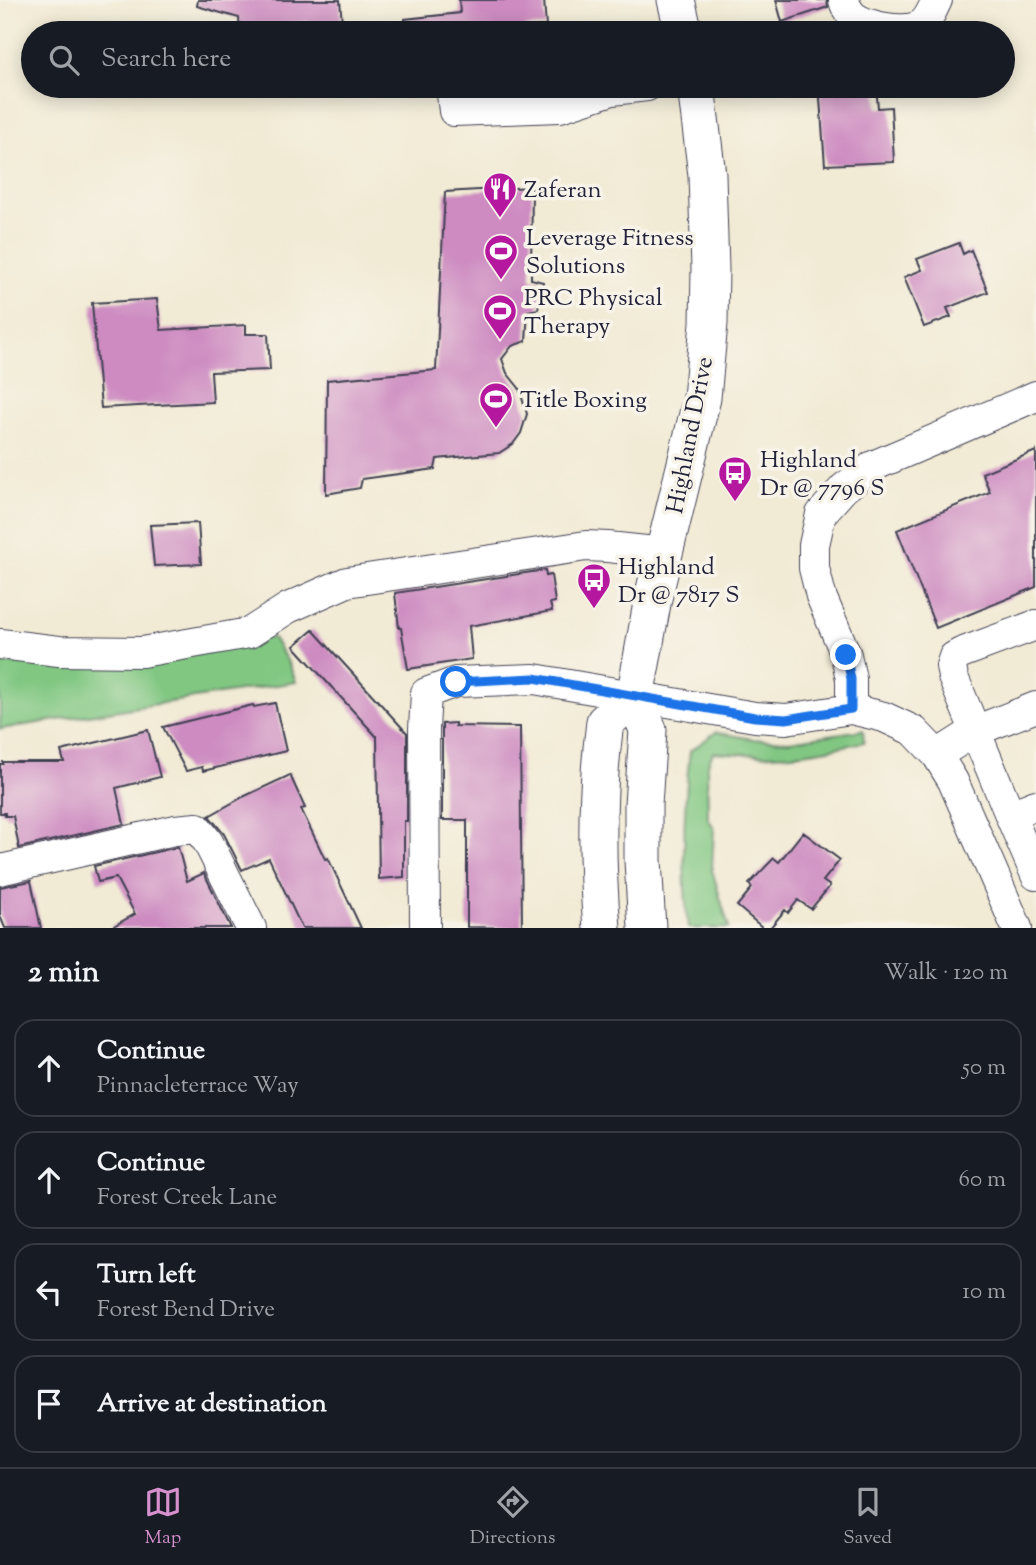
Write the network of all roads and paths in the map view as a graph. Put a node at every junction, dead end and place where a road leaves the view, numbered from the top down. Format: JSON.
{"nodes":[{"id":1,"x":676,"y":0,"type":"edge"},
{"id":2,"x":844,"y":0,"type":"edge"},
{"id":3,"x":937,"y":0,"type":"edge"},
{"id":4,"x":681,"y":21,"type":"edge"},
{"id":5,"x":861,"y":21,"type":"edge"},
{"id":6,"x":925,"y":21,"type":"edge"},
{"id":7,"x":452,"y":98,"type":"edge"},
{"id":8,"x":583,"y":98,"type":"edge"},
{"id":9,"x":697,"y":98,"type":"edge"},
{"id":10,"x":1036,"y":396,"type":"edge"},
{"id":11,"x":665,"y":553,"type":"junction"},
{"id":12,"x":1036,"y":625,"type":"edge"},
{"id":13,"x":0,"y":644,"type":"edge"},
{"id":14,"x":635,"y":697,"type":"junction"},
{"id":15,"x":1036,"y":707,"type":"edge"},
{"id":16,"x":851,"y":709,"type":"junction"},
{"id":17,"x":975,"y":731,"type":"junction"},
{"id":18,"x":937,"y":755,"type":"junction"},
{"id":19,"x":1023,"y":810,"type":"edge"},
{"id":20,"x":0,"y":870,"type":"edge"},
{"id":21,"x":1036,"y":876,"type":"edge"},
{"id":22,"x":1000,"y":892,"type":"junction"},
{"id":23,"x":251,"y":928,"type":"edge"},
{"id":24,"x":425,"y":928,"type":"edge"},
{"id":25,"x":602,"y":928,"type":"edge"},
{"id":26,"x":647,"y":928,"type":"edge"},
{"id":27,"x":1017,"y":928,"type":"edge"}],
"edges":[{"from":1,"to":4,"type":"main road"},
{"from":2,"to":5,"type":"street"},
{"from":3,"to":6,"type":"street"},
{"from":7,"to":8,"type":"street"},
{"from":9,"to":11,"type":"main road","name":"Highland Drive"},
{"from":10,"to":16,"type":"street"},
{"from":11,"to":13,"type":"street"},
{"from":11,"to":14,"type":"main road","name":"Highland Drive"},
{"from":12,"to":17,"type":"street"},
{"from":14,"to":16,"type":"street"},
{"from":14,"to":24,"type":"street"},
{"from":14,"to":25,"type":"main road"},
{"from":14,"to":26,"type":"main road"},
{"from":15,"to":17,"type":"street"},
{"from":16,"to":18,"type":"street"},
{"from":17,"to":18,"type":"street"},
{"from":17,"to":19,"type":"street"},
{"from":18,"to":22,"type":"street"},
{"from":19,"to":21,"type":"street"},
{"from":20,"to":23,"type":"street"},
{"from":21,"to":22,"type":"street"},
{"from":22,"to":27,"type":"street"}]}
